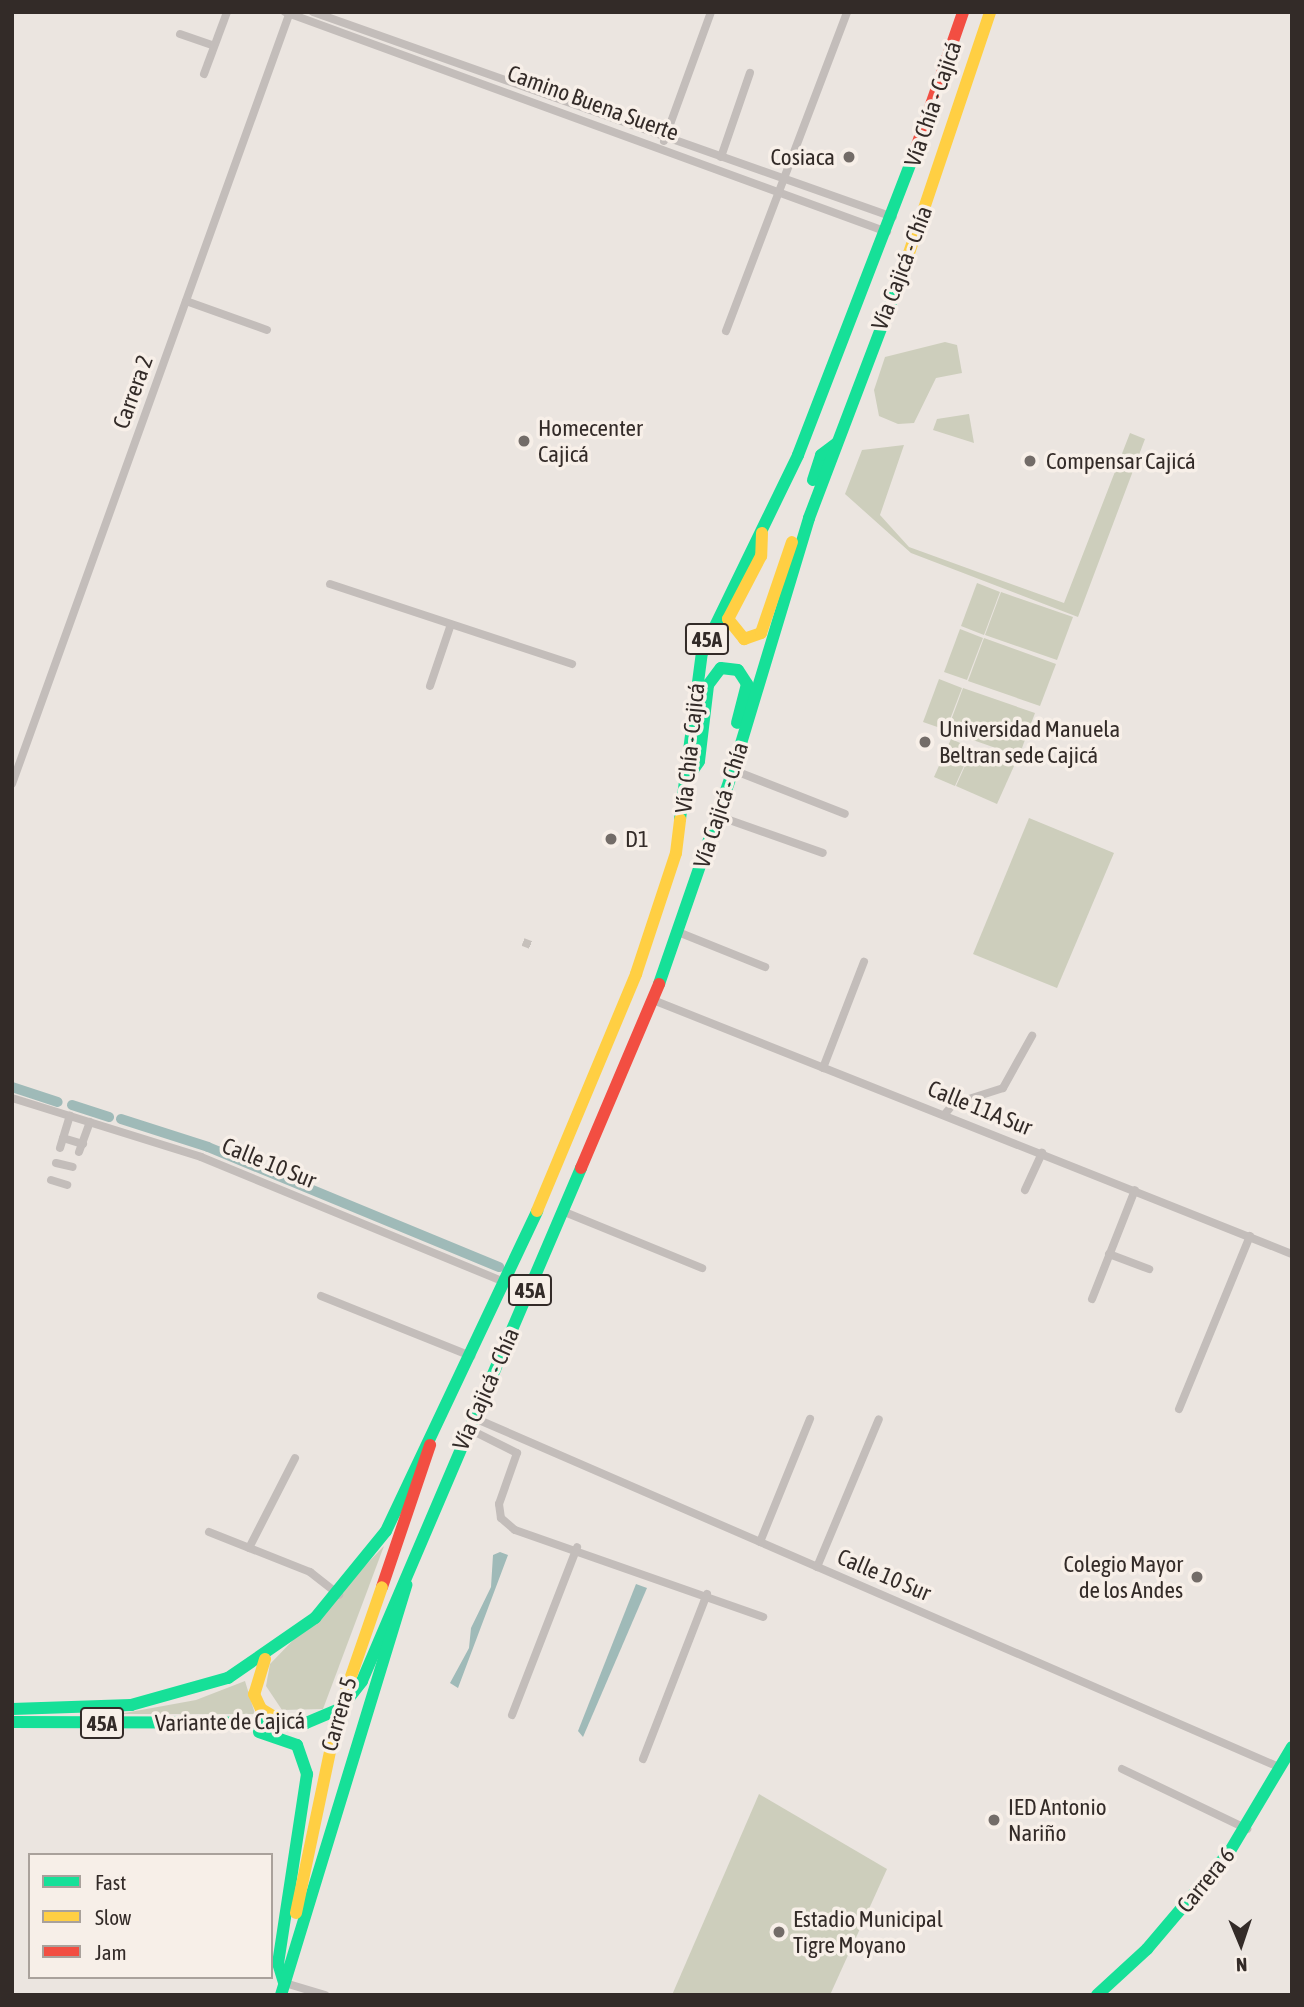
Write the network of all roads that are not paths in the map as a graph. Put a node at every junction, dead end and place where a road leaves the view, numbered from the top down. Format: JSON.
{"nodes":[{"id":1,"x":227,"y":12,"type":"edge"},
{"id":2,"x":313,"y":12,"type":"edge"},
{"id":3,"x":711,"y":12,"type":"edge"},
{"id":4,"x":847,"y":12,"type":"edge"},
{"id":5,"x":963,"y":12,"type":"edge"},
{"id":6,"x":990,"y":12,"type":"edge"},
{"id":7,"x":288,"y":13,"type":"edge"},
{"id":8,"x":304,"y":16,"type":"edge"},
{"id":9,"x":180,"y":34,"type":"dead end"},
{"id":10,"x":214,"y":46,"type":"junction"},
{"id":11,"x":750,"y":73,"type":"dead end"},
{"id":12,"x":204,"y":74,"type":"dead end"},
{"id":13,"x":500,"y":79,"type":"junction"},
{"id":14,"x":496,"y":88,"type":"junction"},
{"id":15,"x":600,"y":120,"type":"junction"},
{"id":16,"x":665,"y":138,"type":"junction"},
{"id":17,"x":662,"y":148,"type":"junction"},
{"id":18,"x":721,"y":157,"type":"junction"},
{"id":19,"x":785,"y":181,"type":"junction"},
{"id":20,"x":781,"y":192,"type":"junction"},
{"id":21,"x":893,"y":217,"type":"junction"},
{"id":22,"x":887,"y":232,"type":"junction"},
{"id":23,"x":186,"y":301,"type":"junction"},
{"id":24,"x":267,"y":330,"type":"dead end"},
{"id":25,"x":726,"y":331,"type":"dead end"},
{"id":26,"x":836,"y":443,"type":"junction"},
{"id":27,"x":762,"y":528,"type":"junction"},
{"id":28,"x":330,"y":584,"type":"dead end"},
{"id":29,"x":451,"y":624,"type":"junction"},
{"id":30,"x":572,"y":664,"type":"dead end"},
{"id":31,"x":430,"y":686,"type":"dead end"},
{"id":32,"x":735,"y":764,"type":"junction"},
{"id":33,"x":686,"y":781,"type":"junction"},
{"id":34,"x":12,"y":784,"type":"edge"},
{"id":35,"x":845,"y":814,"type":"dead end"},
{"id":36,"x":718,"y":816,"type":"junction"},
{"id":37,"x":823,"y":853,"type":"dead end"},
{"id":38,"x":678,"y":932,"type":"junction"},
{"id":39,"x":864,"y":962,"type":"dead end"},
{"id":40,"x":765,"y":967,"type":"dead end"},
{"id":41,"x":653,"y":1000,"type":"junction"},
{"id":42,"x":1032,"y":1036,"type":"dead end"},
{"id":43,"x":823,"y":1068,"type":"junction"},
{"id":44,"x":12,"y":1098,"type":"edge"},
{"id":45,"x":945,"y":1114,"type":"junction"},
{"id":46,"x":70,"y":1116,"type":"junction"},
{"id":47,"x":90,"y":1122,"type":"junction"},
{"id":48,"x":63,"y":1138,"type":"junction"},
{"id":49,"x":60,"y":1148,"type":"dead end"},
{"id":50,"x":1042,"y":1153,"type":"junction"},
{"id":51,"x":56,"y":1163,"type":"dead end"},
{"id":52,"x":74,"y":1167,"type":"dead end"},
{"id":53,"x":51,"y":1180,"type":"dead end"},
{"id":54,"x":67,"y":1185,"type":"dead end"},
{"id":55,"x":1026,"y":1190,"type":"dead end"},
{"id":56,"x":1135,"y":1190,"type":"junction"},
{"id":57,"x":567,"y":1213,"type":"junction"},
{"id":58,"x":1250,"y":1236,"type":"junction"},
{"id":59,"x":1110,"y":1254,"type":"junction"},
{"id":60,"x":1292,"y":1254,"type":"edge"},
{"id":61,"x":702,"y":1268,"type":"dead end"},
{"id":62,"x":1149,"y":1269,"type":"dead end"},
{"id":63,"x":505,"y":1282,"type":"junction"},
{"id":64,"x":321,"y":1296,"type":"dead end"},
{"id":65,"x":1092,"y":1299,"type":"dead end"},
{"id":66,"x":471,"y":1356,"type":"junction"},
{"id":67,"x":1179,"y":1409,"type":"dead end"},
{"id":68,"x":810,"y":1419,"type":"dead end"},
{"id":69,"x":879,"y":1419,"type":"dead end"},
{"id":70,"x":469,"y":1423,"type":"junction"},
{"id":71,"x":430,"y":1445,"type":"junction"},
{"id":72,"x":295,"y":1458,"type":"dead end"},
{"id":73,"x":209,"y":1532,"type":"dead end"},
{"id":74,"x":760,"y":1542,"type":"junction"},
{"id":75,"x":577,"y":1547,"type":"junction"},
{"id":76,"x":250,"y":1548,"type":"junction"},
{"id":77,"x":817,"y":1567,"type":"junction"},
{"id":78,"x":407,"y":1581,"type":"junction"},
{"id":79,"x":707,"y":1594,"type":"junction"},
{"id":80,"x":339,"y":1595,"type":"junction"},
{"id":81,"x":763,"y":1617,"type":"dead end"},
{"id":82,"x":271,"y":1653,"type":"junction"},
{"id":83,"x":12,"y":1709,"type":"edge"},
{"id":84,"x":512,"y":1715,"type":"dead end"},
{"id":85,"x":12,"y":1722,"type":"edge"},
{"id":86,"x":192,"y":1723,"type":"junction"},
{"id":87,"x":288,"y":1723,"type":"junction"},
{"id":88,"x":1292,"y":1747,"type":"edge"},
{"id":89,"x":643,"y":1759,"type":"dead end"},
{"id":90,"x":1280,"y":1768,"type":"junction"},
{"id":91,"x":1122,"y":1769,"type":"dead end"},
{"id":92,"x":1247,"y":1829,"type":"junction"},
{"id":93,"x":283,"y":1988,"type":"edge"},
{"id":94,"x":325,"y":1995,"type":"edge"},
{"id":95,"x":1097,"y":1995,"type":"edge"}],
"edges":[{"from":1,"to":10,"type":"street"},
{"from":2,"to":13,"type":"street","name":"Camino Buena Suerte"},
{"from":3,"to":16,"type":"street"},
{"from":4,"to":19,"type":"street"},
{"from":5,"to":21,"type":"main road","name":"Vía Chía - Cajicá","number":"45A"},
{"from":6,"to":26,"type":"main road","name":"Vía Cajicá - Chía","number":"45A"},
{"from":7,"to":8,"type":"street","name":"Camino Buena Suerte"},
{"from":7,"to":23,"type":"street","name":"Carrera 2"},
{"from":8,"to":14,"type":"street","name":"Camino Buena Suerte"},
{"from":9,"to":10,"type":"street"},
{"from":10,"to":12,"type":"street"},
{"from":11,"to":18,"type":"street"},
{"from":13,"to":14,"type":"street"},
{"from":13,"to":15,"type":"street","name":"Camino Buena Suerte"},
{"from":14,"to":15,"type":"street","name":"Camino Buena Suerte"},
{"from":15,"to":16,"type":"street","name":"Camino Buena Suerte"},
{"from":15,"to":17,"type":"street","name":"Camino Buena Suerte"},
{"from":16,"to":17,"type":"street"},
{"from":16,"to":18,"type":"street","name":"Camino Buena Suerte"},
{"from":17,"to":20,"type":"street","name":"Camino Buena Suerte"},
{"from":18,"to":19,"type":"street","name":"Camino Buena Suerte"},
{"from":19,"to":20,"type":"street"},
{"from":19,"to":21,"type":"street","name":"Camino Buena Suerte"},
{"from":20,"to":22,"type":"street","name":"Camino Buena Suerte"},
{"from":20,"to":25,"type":"street"},
{"from":21,"to":22,"type":"main road","name":"Vía Chía - Cajicá","number":"45A"},
{"from":22,"to":27,"type":"main road","name":"Vía Chía - Cajicá","number":"45A"},
{"from":23,"to":24,"type":"street"},
{"from":23,"to":34,"type":"street","name":"Carrera 2"},
{"from":26,"to":27,"type":"main road"},
{"from":26,"to":32,"type":"main road","name":"Vía Cajicá - Chía","number":"45A"},
{"from":27,"to":33,"type":"main road","name":"Vía Chía - Cajicá","number":"45A"},
{"from":28,"to":29,"type":"street"},
{"from":29,"to":30,"type":"street"},
{"from":29,"to":31,"type":"street"},
{"from":32,"to":33,"type":"main road"},
{"from":32,"to":35,"type":"street"},
{"from":32,"to":36,"type":"main road","name":"Vía Cajicá - Chía","number":"45A"},
{"from":33,"to":63,"type":"main road","name":"Vía Chía - Cajicá","number":"45A"},
{"from":36,"to":37,"type":"street"},
{"from":36,"to":38,"type":"main road","name":"Vía Cajicá - Chía","number":"45A"},
{"from":38,"to":40,"type":"street"},
{"from":38,"to":41,"type":"main road","name":"Vía Cajicá - Chía","number":"45A"},
{"from":39,"to":43,"type":"street"},
{"from":41,"to":43,"type":"street","name":"Calle 11A Sur"},
{"from":41,"to":57,"type":"main road","name":"Vía Cajicá - Chía","number":"45A"},
{"from":42,"to":45,"type":"street"},
{"from":43,"to":45,"type":"street","name":"Calle 11A Sur"},
{"from":44,"to":46,"type":"street","name":"Calle 10 Sur"},
{"from":45,"to":50,"type":"street","name":"Calle 11A Sur"},
{"from":46,"to":47,"type":"street","name":"Calle 10 Sur"},
{"from":46,"to":48,"type":"street"},
{"from":47,"to":48,"type":"street"},
{"from":47,"to":63,"type":"street","name":"Calle 10 Sur"},
{"from":48,"to":49,"type":"street"},
{"from":50,"to":55,"type":"street"},
{"from":50,"to":56,"type":"street","name":"Calle 11A Sur"},
{"from":51,"to":52,"type":"street"},
{"from":53,"to":54,"type":"street"},
{"from":56,"to":58,"type":"street","name":"Calle 11A Sur"},
{"from":56,"to":59,"type":"street"},
{"from":57,"to":61,"type":"street"},
{"from":57,"to":70,"type":"main road","name":"Vía Cajicá - Chía","number":"45A"},
{"from":58,"to":60,"type":"street","name":"Calle 11A Sur"},
{"from":58,"to":67,"type":"street"},
{"from":59,"to":62,"type":"street"},
{"from":59,"to":65,"type":"street"},
{"from":63,"to":66,"type":"main road","name":"Vía Chía - Cajicá","number":"45A"},
{"from":64,"to":66,"type":"street"},
{"from":66,"to":71,"type":"main road","name":"Vía Chía - Cajicá","number":"45A"},
{"from":68,"to":74,"type":"street"},
{"from":69,"to":77,"type":"street"},
{"from":70,"to":74,"type":"street","name":"Calle 10 Sur"},
{"from":70,"to":75,"type":"street"},
{"from":70,"to":78,"type":"main road","name":"Vía Cajicá - Chía","number":"45A"},
{"from":71,"to":80,"type":"main road","name":"Variante de Cajicá","number":"45A"},
{"from":71,"to":93,"type":"main road","name":"Carrera 5","number":"45A","bridge":true},
{"from":72,"to":76,"type":"street"},
{"from":73,"to":76,"type":"street"},
{"from":74,"to":77,"type":"street","name":"Calle 10 Sur"},
{"from":75,"to":79,"type":"street"},
{"from":75,"to":84,"type":"street"},
{"from":76,"to":80,"type":"street"},
{"from":77,"to":90,"type":"street","name":"Calle 10 Sur"},
{"from":78,"to":87,"type":"main road","name":"Variante de Cajicá","number":"45A"},
{"from":78,"to":93,"type":"main road","name":"Carrera 5","number":"45A"},
{"from":79,"to":81,"type":"street"},
{"from":79,"to":89,"type":"street"},
{"from":80,"to":82,"type":"main road","name":"Variante de Cajicá","number":"45A"},
{"from":82,"to":83,"type":"main road","name":"Variante de Cajicá","number":"45A"},
{"from":82,"to":87,"type":"main road"},
{"from":85,"to":86,"type":"main road","name":"Variante de Cajicá","number":"45A"},
{"from":86,"to":87,"type":"main road","name":"Variante de Cajicá","number":"45A"},
{"from":86,"to":93,"type":"main road"},
{"from":88,"to":90,"type":"main road","name":"Carrera 6"},
{"from":90,"to":92,"type":"main road","name":"Carrera 6"},
{"from":91,"to":92,"type":"street"},
{"from":92,"to":95,"type":"main road","name":"Carrera 6"},
{"from":93,"to":94,"type":"street"}]}
